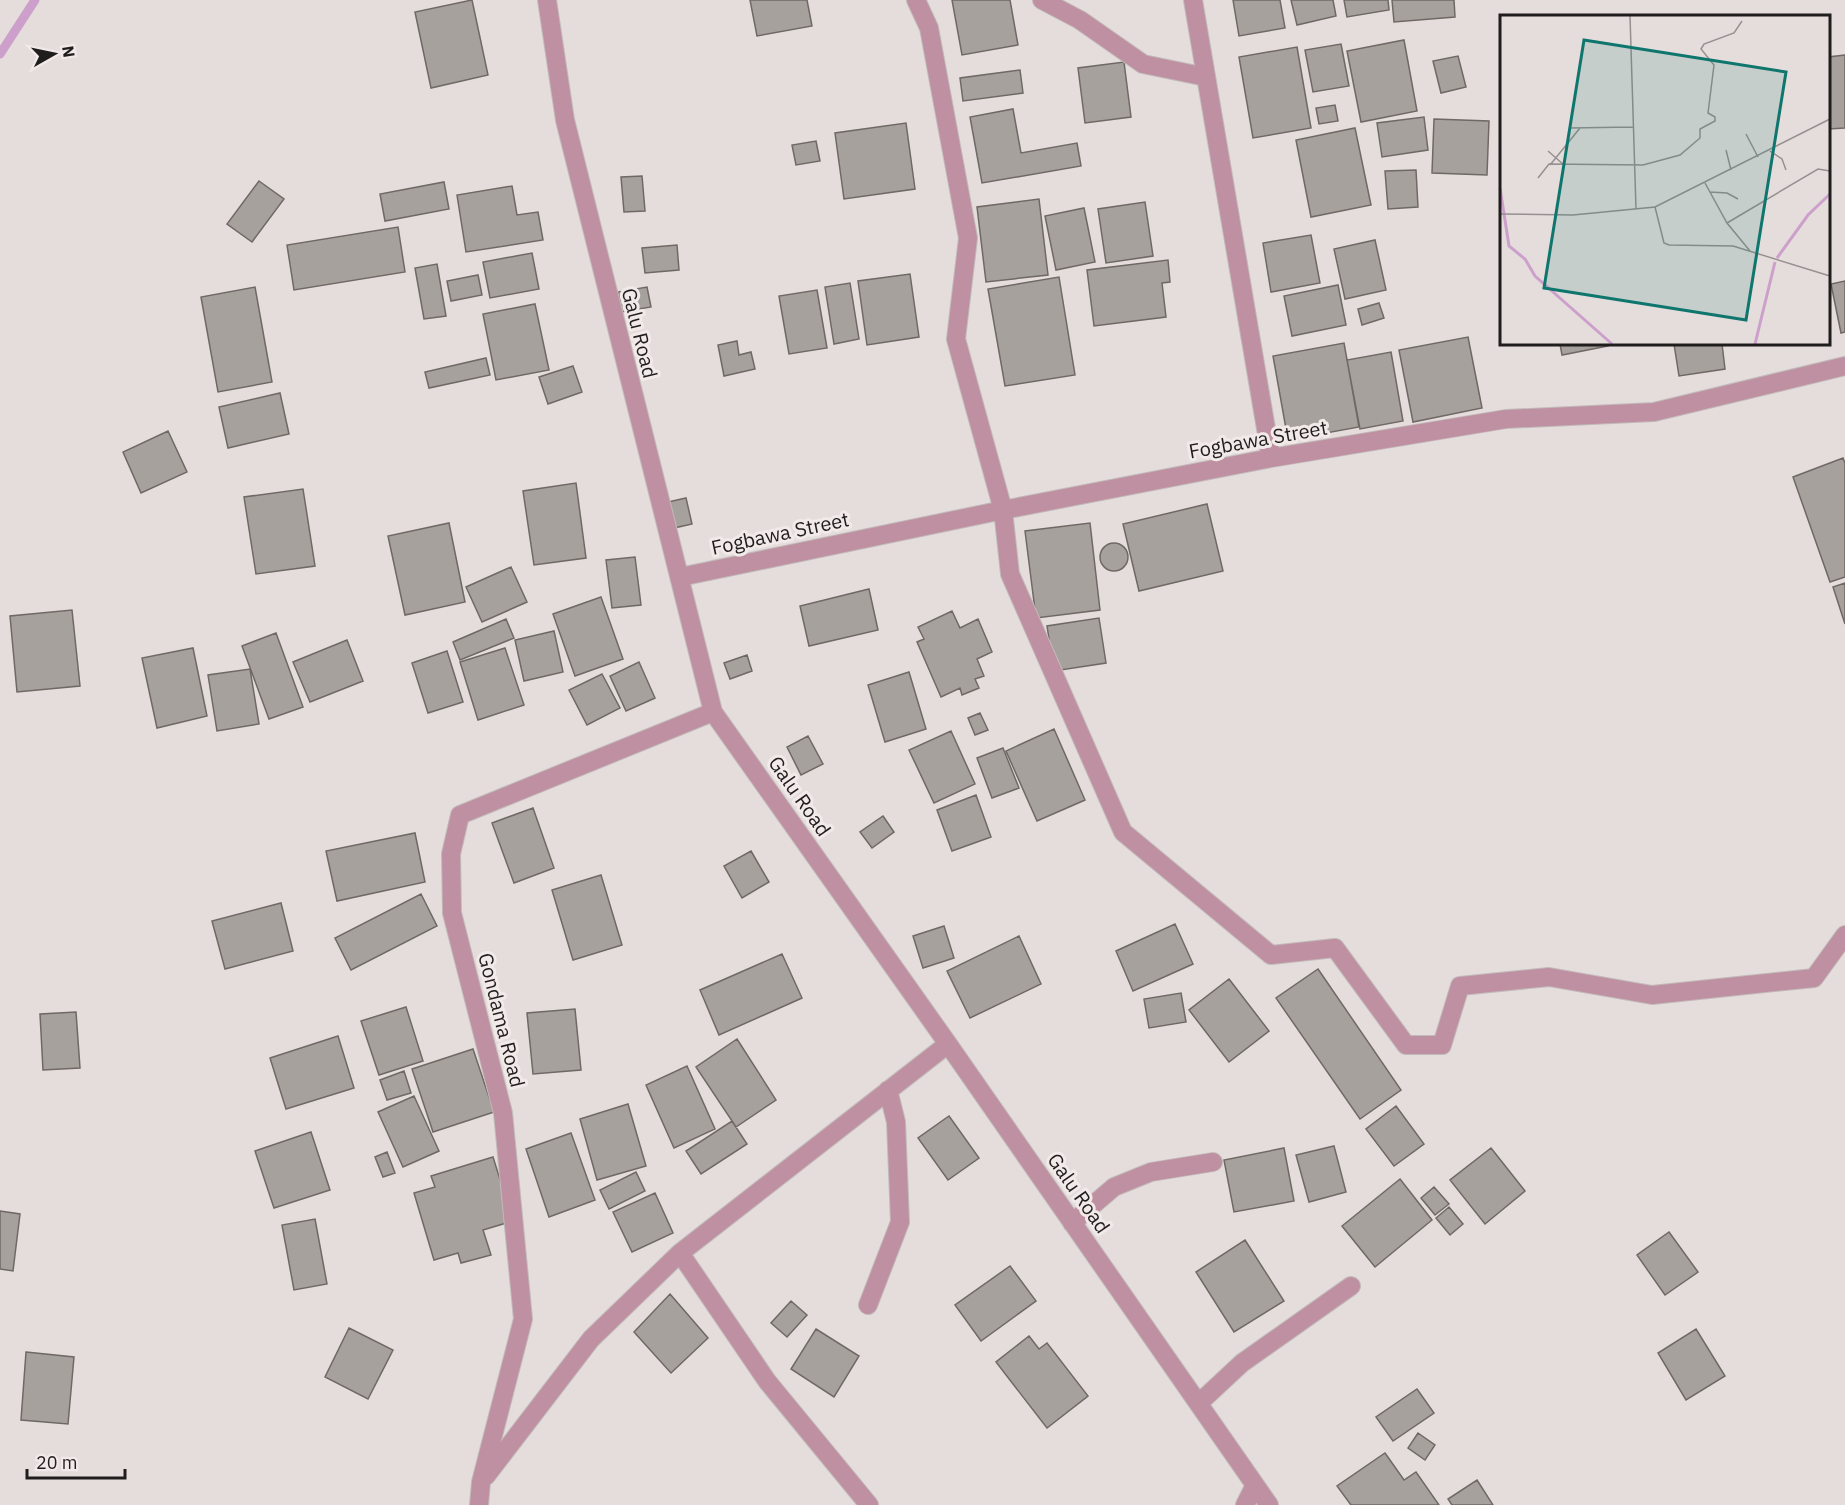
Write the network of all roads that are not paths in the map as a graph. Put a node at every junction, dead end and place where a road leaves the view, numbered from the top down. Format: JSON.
{"nodes":[{"id":1,"x":547,"y":0,"type":"edge"},
{"id":2,"x":1042,"y":0,"type":"edge"},
{"id":3,"x":1193,"y":0,"type":"edge"},
{"id":4,"x":918,"y":1,"type":"edge"},
{"id":5,"x":1206,"y":77,"type":"junction"},
{"id":6,"x":1845,"y":366,"type":"edge"},
{"id":7,"x":1271,"y":458,"type":"junction"},
{"id":8,"x":1003,"y":510,"type":"junction"},
{"id":9,"x":680,"y":577,"type":"junction"},
{"id":10,"x":713,"y":712,"type":"junction"},
{"id":11,"x":1845,"y":935,"type":"edge"},
{"id":12,"x":948,"y":1044,"type":"junction"},
{"id":13,"x":888,"y":1090,"type":"junction"},
{"id":14,"x":1213,"y":1161,"type":"dead end"},
{"id":15,"x":1072,"y":1223,"type":"junction"},
{"id":16,"x":680,"y":1253,"type":"junction"},
{"id":17,"x":1351,"y":1286,"type":"dead end"},
{"id":18,"x":868,"y":1305,"type":"dead end"},
{"id":19,"x":1199,"y":1403,"type":"junction"},
{"id":20,"x":481,"y":1482,"type":"junction"},
{"id":21,"x":1255,"y":1485,"type":"junction"},
{"id":22,"x":479,"y":1505,"type":"edge"},
{"id":23,"x":869,"y":1505,"type":"edge"},
{"id":24,"x":1245,"y":1505,"type":"edge"},
{"id":25,"x":1269,"y":1505,"type":"edge"}],
"edges":[{"from":1,"to":9,"type":"street","name":"Galu Road"},
{"from":2,"to":5,"type":"street"},
{"from":3,"to":5,"type":"street"},
{"from":4,"to":8,"type":"street"},
{"from":5,"to":7,"type":"street"},
{"from":6,"to":7,"type":"street","name":"Fogbawa Street"},
{"from":7,"to":8,"type":"street","name":"Fogbawa Street"},
{"from":8,"to":9,"type":"street","name":"Fogbawa Street"},
{"from":8,"to":11,"type":"street"},
{"from":9,"to":10,"type":"street","name":"Galu Road"},
{"from":10,"to":12,"type":"street","name":"Galu Road"},
{"from":10,"to":20,"type":"street","name":"Gondama Road"},
{"from":12,"to":13,"type":"street"},
{"from":12,"to":15,"type":"street","name":"Galu Road"},
{"from":13,"to":16,"type":"street"},
{"from":13,"to":18,"type":"street"},
{"from":14,"to":15,"type":"street"},
{"from":15,"to":19,"type":"street","name":"Galu Road"},
{"from":16,"to":20,"type":"street"},
{"from":16,"to":23,"type":"street"},
{"from":17,"to":19,"type":"street"},
{"from":19,"to":21,"type":"street","name":"Galu Road"},
{"from":20,"to":22,"type":"street","name":"Gondama Road"},
{"from":21,"to":24,"type":"street"},
{"from":21,"to":25,"type":"street","name":"Galu Road"}]}
